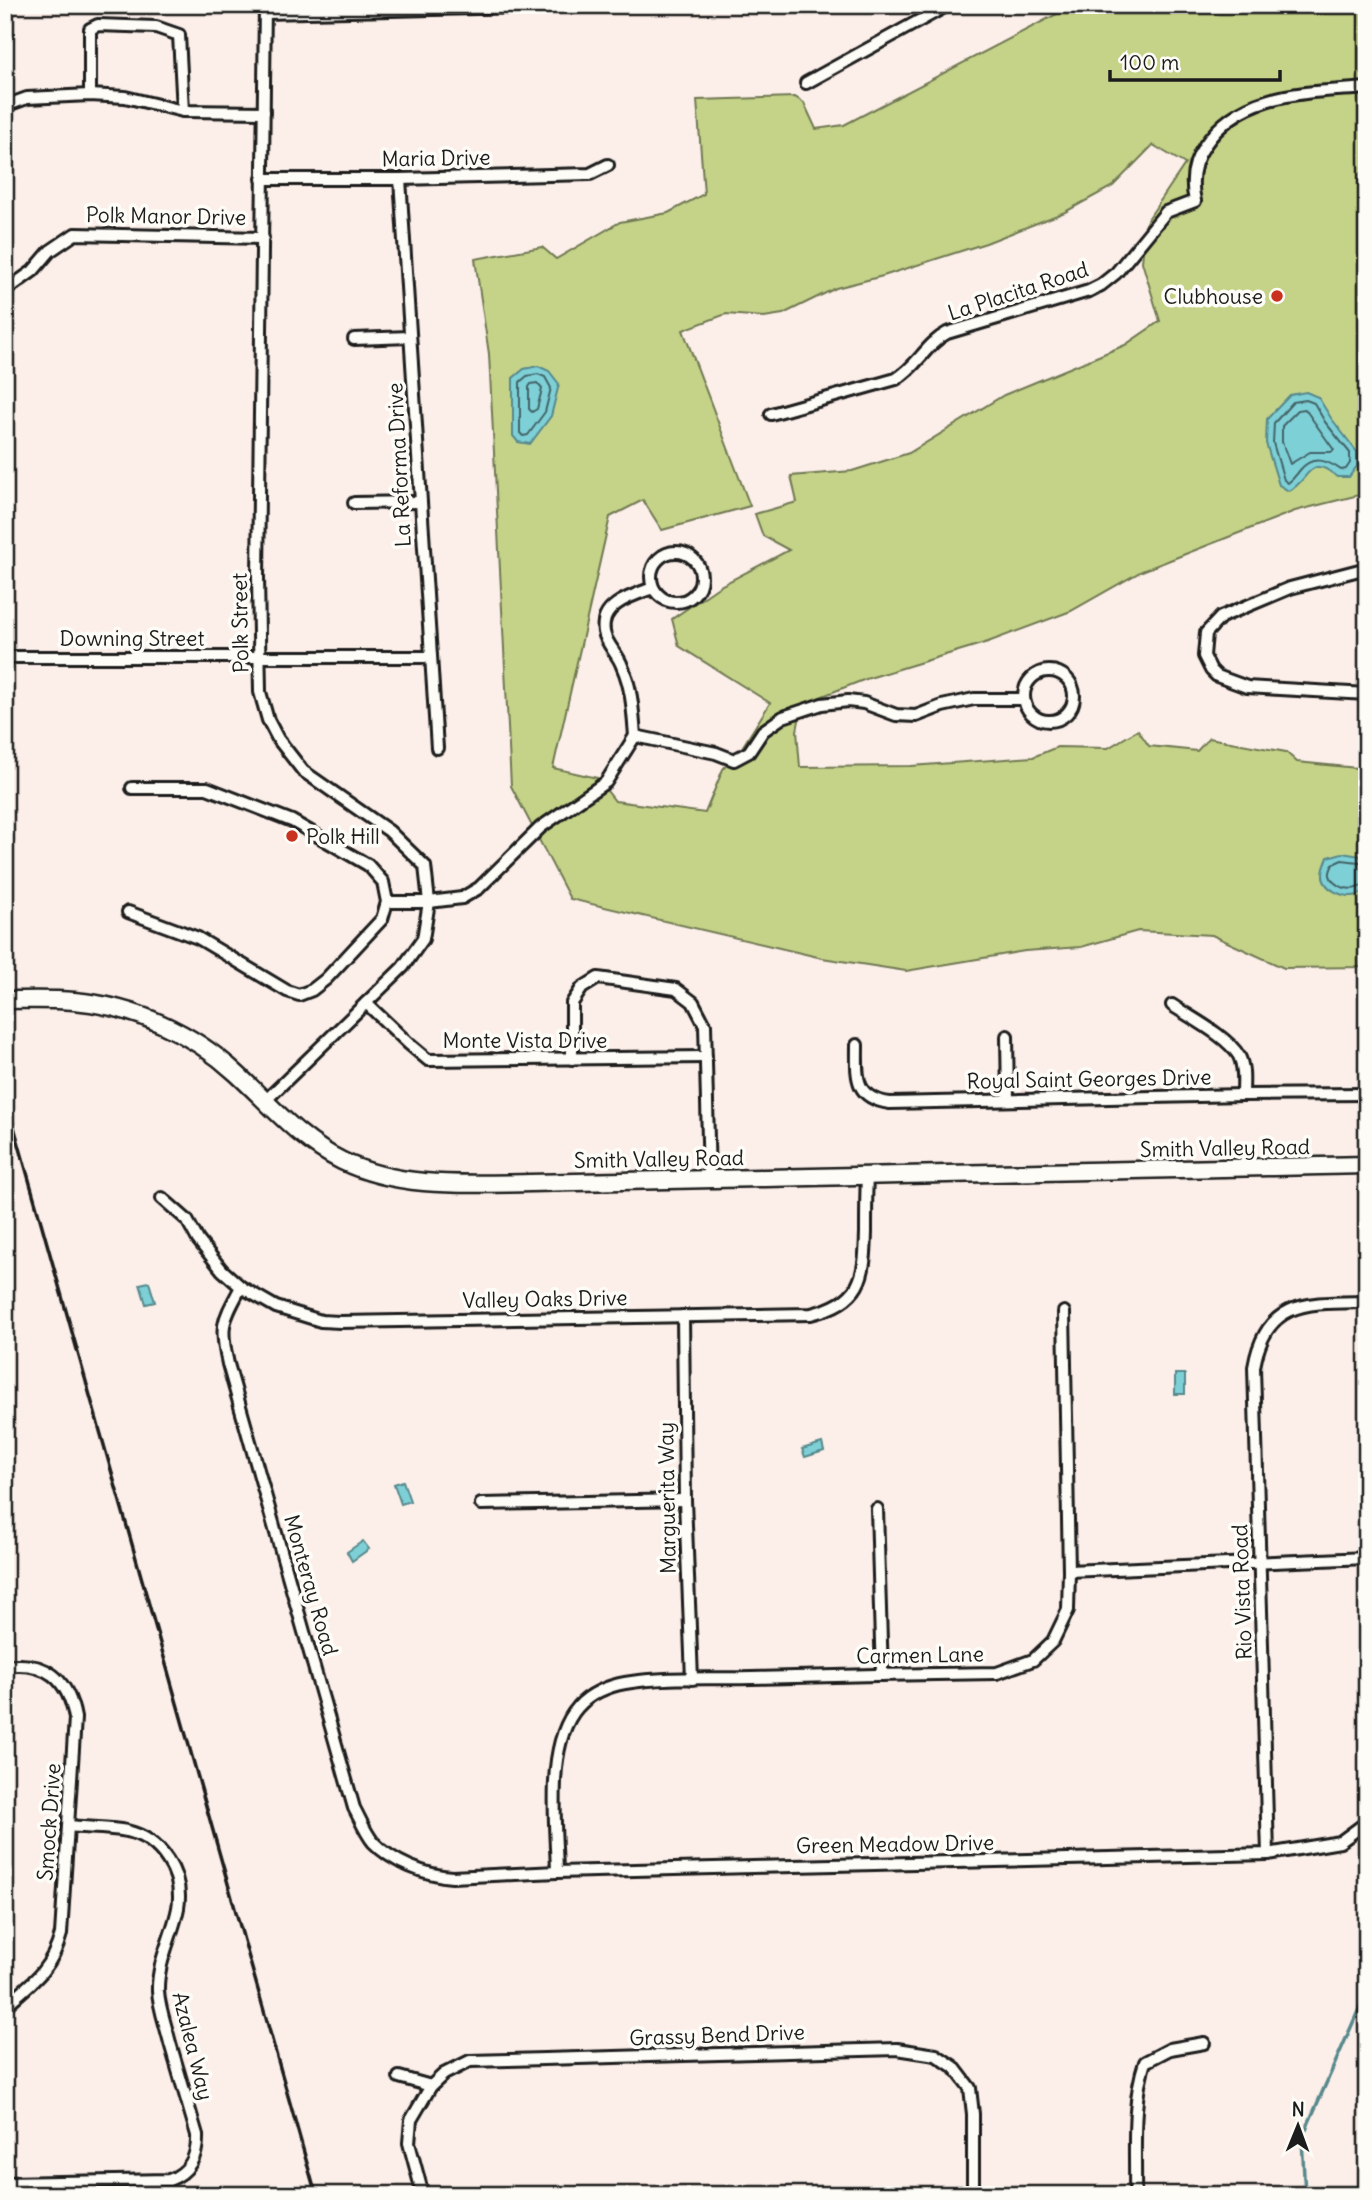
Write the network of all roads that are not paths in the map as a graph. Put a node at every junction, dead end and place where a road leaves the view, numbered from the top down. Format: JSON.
{"nodes":[{"id":1,"x":599,"y":5,"type":"edge"},
{"id":2,"x":948,"y":5,"type":"edge"},
{"id":3,"x":441,"y":6,"type":"edge"},
{"id":4,"x":265,"y":9,"type":"edge"},
{"id":5,"x":806,"y":83,"type":"dead end"},
{"id":6,"x":1367,"y":88,"type":"edge"},
{"id":7,"x":90,"y":95,"type":"junction"},
{"id":8,"x":5,"y":106,"type":"edge"},
{"id":9,"x":183,"y":111,"type":"junction"},
{"id":10,"x":264,"y":112,"type":"junction"},
{"id":11,"x":608,"y":165,"type":"dead end"},
{"id":12,"x":262,"y":179,"type":"junction"},
{"id":13,"x":400,"y":179,"type":"junction"},
{"id":14,"x":263,"y":238,"type":"junction"},
{"id":15,"x":5,"y":291,"type":"edge"},
{"id":16,"x":410,"y":337,"type":"junction"},
{"id":17,"x":354,"y":339,"type":"dead end"},
{"id":18,"x":771,"y":414,"type":"dead end"},
{"id":19,"x":419,"y":502,"type":"junction"},
{"id":20,"x":354,"y":503,"type":"dead end"},
{"id":21,"x":1367,"y":568,"type":"edge"},
{"id":22,"x":653,"y":588,"type":"junction"},
{"id":23,"x":5,"y":657,"type":"edge"},
{"id":24,"x":431,"y":657,"type":"junction"},
{"id":25,"x":259,"y":659,"type":"junction"},
{"id":26,"x":1367,"y":694,"type":"edge"},
{"id":27,"x":1024,"y":699,"type":"junction"},
{"id":28,"x":635,"y":736,"type":"junction"},
{"id":29,"x":437,"y":748,"type":"dead end"},
{"id":30,"x":132,"y":788,"type":"dead end"},
{"id":31,"x":387,"y":902,"type":"junction"},
{"id":32,"x":429,"y":902,"type":"junction"},
{"id":33,"x":128,"y":912,"type":"dead end"},
{"id":34,"x":5,"y":1000,"type":"edge"},
{"id":35,"x":366,"y":1003,"type":"junction"},
{"id":36,"x":1171,"y":1005,"type":"dead end"},
{"id":37,"x":1007,"y":1036,"type":"dead end"},
{"id":38,"x":857,"y":1045,"type":"dead end"},
{"id":39,"x":706,"y":1057,"type":"junction"},
{"id":40,"x":572,"y":1059,"type":"junction"},
{"id":41,"x":1367,"y":1094,"type":"edge"},
{"id":42,"x":1243,"y":1095,"type":"junction"},
{"id":43,"x":1008,"y":1100,"type":"junction"},
{"id":44,"x":264,"y":1101,"type":"junction"},
{"id":45,"x":1367,"y":1166,"type":"edge"},
{"id":46,"x":866,"y":1177,"type":"junction"},
{"id":47,"x":709,"y":1179,"type":"junction"},
{"id":48,"x":162,"y":1198,"type":"dead end"},
{"id":49,"x":241,"y":1287,"type":"junction"},
{"id":50,"x":1367,"y":1302,"type":"edge"},
{"id":51,"x":1064,"y":1312,"type":"dead end"},
{"id":52,"x":682,"y":1316,"type":"junction"},
{"id":53,"x":685,"y":1500,"type":"junction"},
{"id":54,"x":481,"y":1504,"type":"dead end"},
{"id":55,"x":877,"y":1509,"type":"dead end"},
{"id":56,"x":1367,"y":1558,"type":"edge"},
{"id":57,"x":1261,"y":1563,"type":"junction"},
{"id":58,"x":1069,"y":1571,"type":"junction"},
{"id":59,"x":5,"y":1666,"type":"edge"},
{"id":60,"x":882,"y":1675,"type":"junction"},
{"id":61,"x":692,"y":1679,"type":"junction"},
{"id":62,"x":1367,"y":1822,"type":"edge"},
{"id":63,"x":68,"y":1826,"type":"junction"},
{"id":64,"x":1268,"y":1854,"type":"junction"},
{"id":65,"x":417,"y":1869,"type":"joint"},
{"id":66,"x":557,"y":1872,"type":"junction"},
{"id":67,"x":5,"y":2006,"type":"edge"},
{"id":68,"x":1204,"y":2043,"type":"dead end"},
{"id":69,"x":399,"y":2077,"type":"dead end"},
{"id":70,"x":431,"y":2086,"type":"junction"},
{"id":71,"x":5,"y":2183,"type":"edge"},
{"id":72,"x":423,"y":2195,"type":"edge"},
{"id":73,"x":973,"y":2195,"type":"edge"},
{"id":74,"x":1135,"y":2195,"type":"edge"}],
"edges":[{"from":1,"to":3,"type":"street"},
{"from":2,"to":5,"type":"street"},
{"from":3,"to":4,"type":"street"},
{"from":4,"to":10,"type":"street","name":"Polk Street"},
{"from":6,"to":18,"type":"street","name":"La Placita Road"},
{"from":7,"to":8,"type":"street"},
{"from":7,"to":9,"type":"street"},
{"from":7,"to":9,"type":"street"},
{"from":9,"to":10,"type":"street"},
{"from":10,"to":12,"type":"street","name":"Polk Street"},
{"from":11,"to":13,"type":"street","name":"Maria Drive"},
{"from":12,"to":13,"type":"street","name":"Maria Drive"},
{"from":12,"to":14,"type":"street","name":"Polk Street"},
{"from":13,"to":16,"type":"street","name":"La Reforma Drive"},
{"from":14,"to":15,"type":"street","name":"Polk Manor Drive"},
{"from":14,"to":25,"type":"street","name":"Polk Street"},
{"from":16,"to":17,"type":"street"},
{"from":16,"to":19,"type":"street","name":"La Reforma Drive"},
{"from":19,"to":20,"type":"street"},
{"from":19,"to":24,"type":"street","name":"La Reforma Drive"},
{"from":21,"to":26,"type":"street"},
{"from":22,"to":22,"type":"street"},
{"from":22,"to":28,"type":"street"},
{"from":23,"to":25,"type":"street","name":"Downing Street"},
{"from":24,"to":25,"type":"street","name":"Downing Street"},
{"from":24,"to":29,"type":"street","name":"La Reforma Drive"},
{"from":25,"to":32,"type":"street","name":"Polk Street"},
{"from":27,"to":27,"type":"street"},
{"from":27,"to":28,"type":"street"},
{"from":28,"to":32,"type":"street"},
{"from":30,"to":31,"type":"street"},
{"from":31,"to":32,"type":"street"},
{"from":31,"to":33,"type":"street"},
{"from":32,"to":35,"type":"street","name":"Polk Street"},
{"from":34,"to":44,"type":"main road","name":"Smith Valley Road"},
{"from":35,"to":40,"type":"street","name":"Monte Vista Drive"},
{"from":35,"to":44,"type":"street","name":"Polk Street"},
{"from":36,"to":42,"type":"street"},
{"from":37,"to":43,"type":"street"},
{"from":38,"to":43,"type":"street","name":"Royal Saint Georges Drive"},
{"from":39,"to":40,"type":"street","name":"Monte Vista Drive"},
{"from":39,"to":40,"type":"street"},
{"from":39,"to":47,"type":"street"},
{"from":41,"to":42,"type":"street","name":"Royal Saint Georges Drive"},
{"from":42,"to":43,"type":"street","name":"Royal Saint Georges Drive"},
{"from":44,"to":47,"type":"main road","name":"Smith Valley Road"},
{"from":45,"to":46,"type":"main road","name":"Smith Valley Road"},
{"from":46,"to":47,"type":"main road","name":"Smith Valley Road"},
{"from":46,"to":52,"type":"street","name":"Valley Oaks Drive"},
{"from":48,"to":49,"type":"street","name":"Valley Oaks Drive"},
{"from":49,"to":52,"type":"street","name":"Valley Oaks Drive"},
{"from":49,"to":65,"type":"street","name":"Monteray Road"},
{"from":50,"to":57,"type":"street","name":"Rio Vista Road"},
{"from":51,"to":58,"type":"street","name":"Carmen Lane"},
{"from":52,"to":53,"type":"street","name":"Marguerita Way"},
{"from":53,"to":54,"type":"street"},
{"from":53,"to":61,"type":"street","name":"Marguerita Way"},
{"from":55,"to":60,"type":"street"},
{"from":56,"to":57,"type":"street"},
{"from":57,"to":58,"type":"street"},
{"from":57,"to":64,"type":"street","name":"Rio Vista Road"},
{"from":58,"to":60,"type":"street","name":"Carmen Lane"},
{"from":59,"to":63,"type":"street","name":"Smock Drive"},
{"from":60,"to":61,"type":"street","name":"Carmen Lane"},
{"from":61,"to":66,"type":"street","name":"Carmen Lane"},
{"from":62,"to":64,"type":"street","name":"Green Meadow Drive"},
{"from":63,"to":67,"type":"street","name":"Smock Drive"},
{"from":63,"to":71,"type":"street","name":"Azalea Way"},
{"from":64,"to":66,"type":"street","name":"Green Meadow Drive"},
{"from":65,"to":66,"type":"street","name":"Green Meadow Drive"},
{"from":68,"to":74,"type":"street"},
{"from":69,"to":70,"type":"street"},
{"from":70,"to":72,"type":"street"},
{"from":70,"to":73,"type":"street","name":"Grassy Bend Drive"}]}
